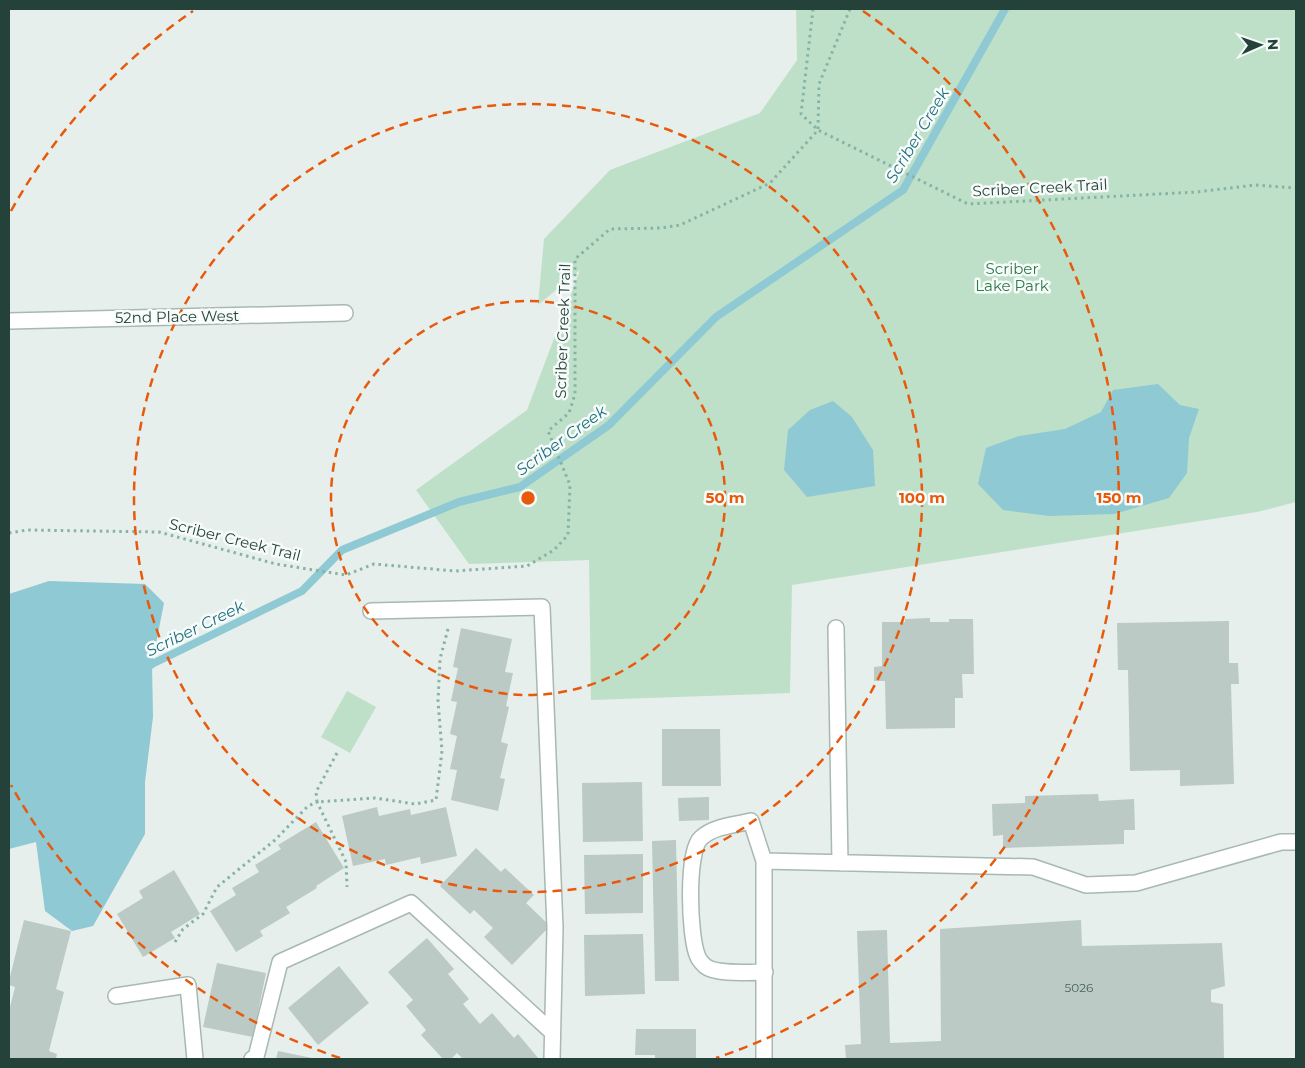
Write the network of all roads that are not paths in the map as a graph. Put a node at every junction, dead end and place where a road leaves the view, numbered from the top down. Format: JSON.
{"nodes":[{"id":1,"x":345,"y":313,"type":"dead end"},
{"id":2,"x":9,"y":321,"type":"edge"},
{"id":3,"x":371,"y":611,"type":"dead end"},
{"id":4,"x":836,"y":628,"type":"dead end"},
{"id":5,"x":1296,"y":842,"type":"edge"},
{"id":6,"x":764,"y":861,"type":"junction"},
{"id":7,"x":840,"y":863,"type":"junction"},
{"id":8,"x":765,"y":972,"type":"junction"},
{"id":9,"x":116,"y":996,"type":"dead end"},
{"id":10,"x":552,"y":1032,"type":"junction"},
{"id":11,"x":195,"y":1059,"type":"edge"},
{"id":12,"x":252,"y":1059,"type":"edge"},
{"id":13,"x":552,"y":1059,"type":"edge"},
{"id":14,"x":764,"y":1059,"type":"edge"}],
"edges":[{"from":1,"to":2,"type":"street","name":"52nd Place West"},
{"from":3,"to":10,"type":"street"},
{"from":4,"to":7,"type":"street"},
{"from":5,"to":7,"type":"street"},
{"from":6,"to":7,"type":"street"},
{"from":6,"to":8,"type":"street"},
{"from":6,"to":8,"type":"street"},
{"from":8,"to":14,"type":"street"},
{"from":9,"to":11,"type":"street"},
{"from":10,"to":12,"type":"street"},
{"from":10,"to":13,"type":"street"}]}
